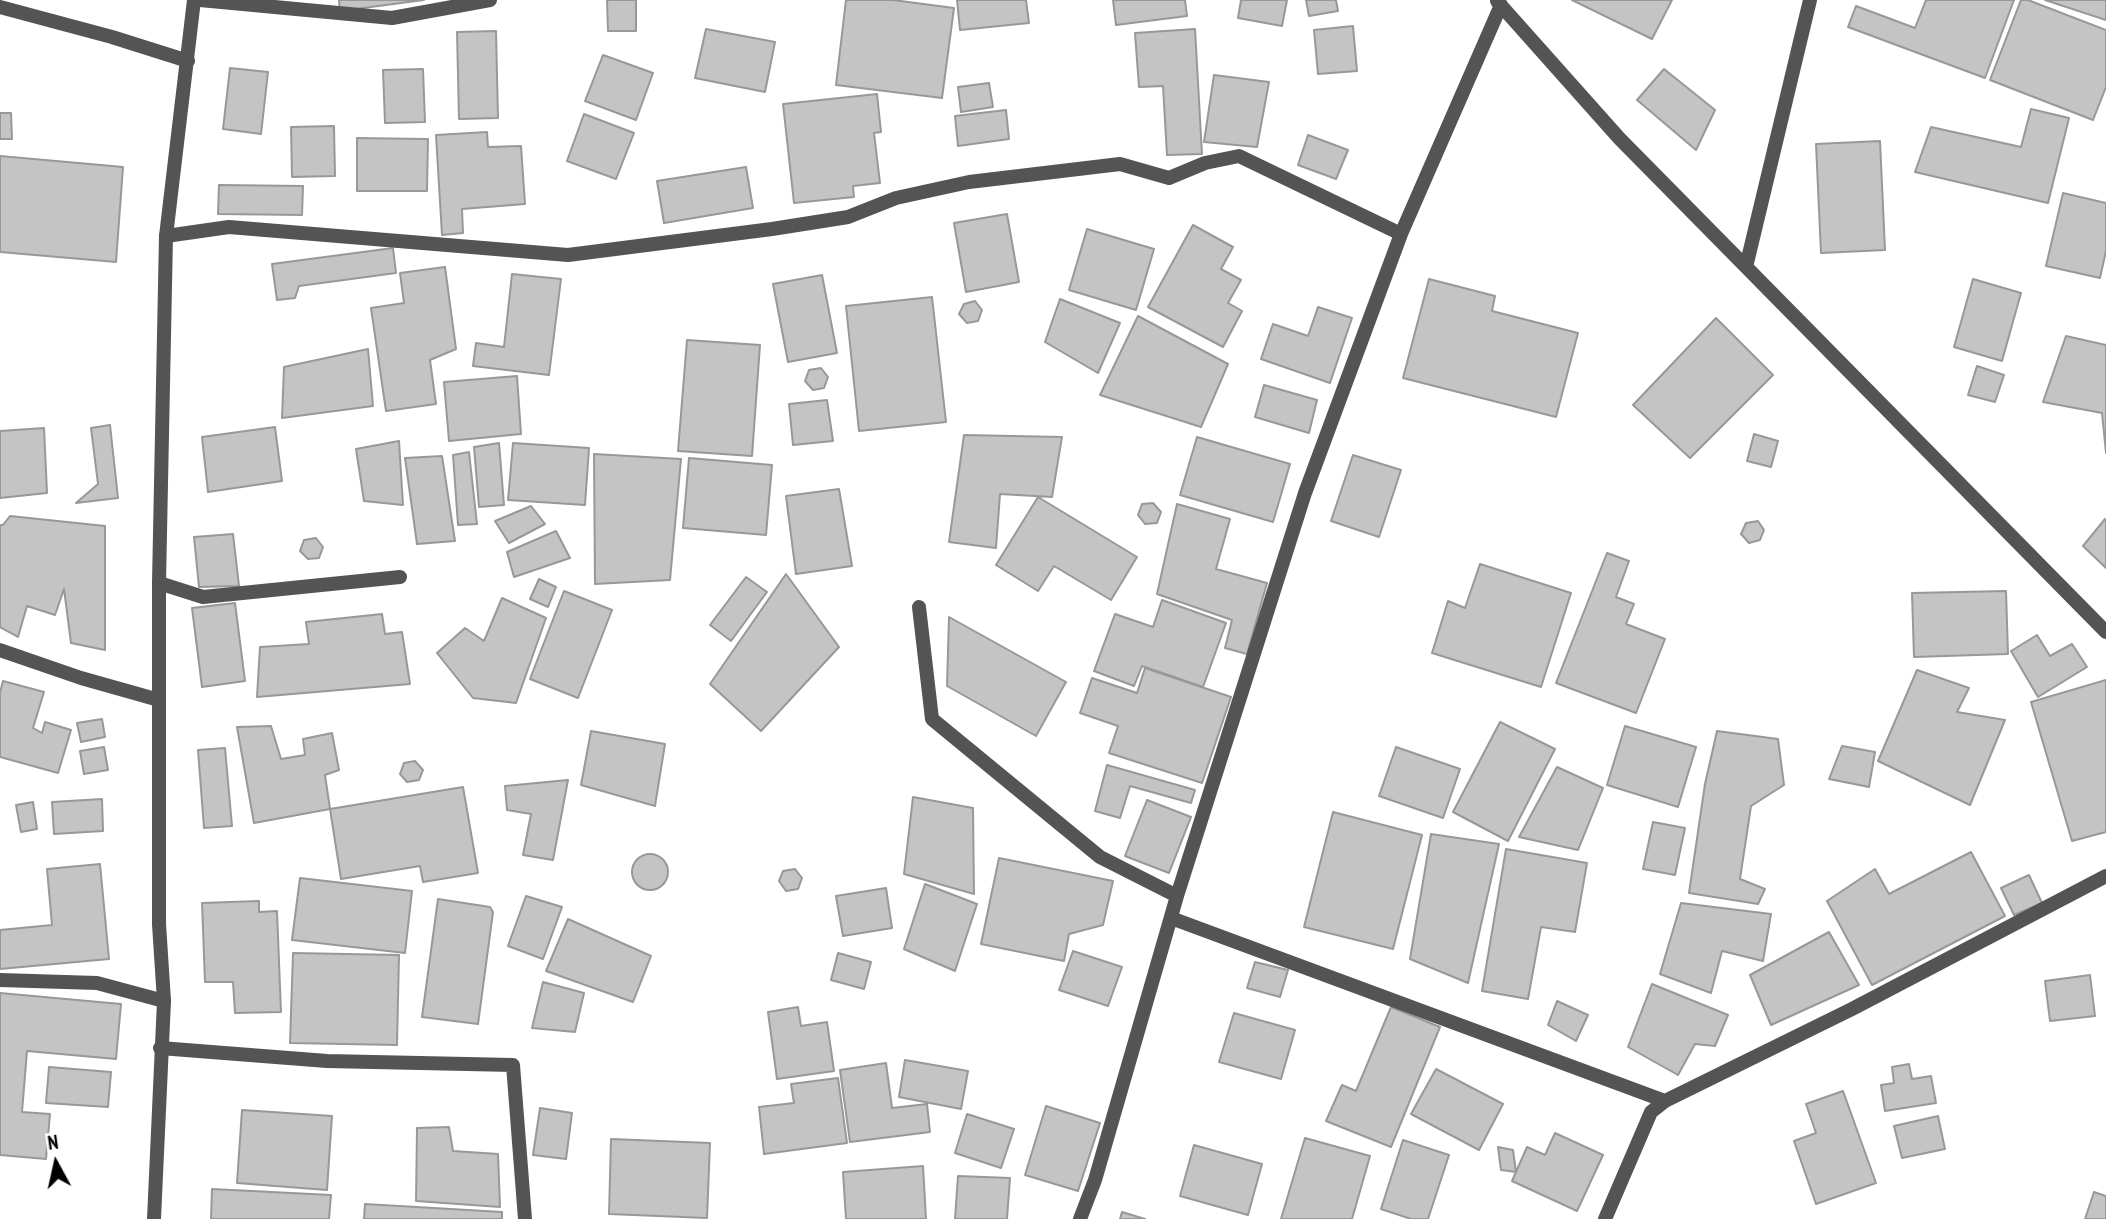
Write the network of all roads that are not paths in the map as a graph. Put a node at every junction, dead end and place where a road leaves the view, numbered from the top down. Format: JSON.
{"nodes":[{"id":1,"x":194,"y":0,"type":"edge"},
{"id":2,"x":200,"y":0,"type":"edge"},
{"id":3,"x":490,"y":0,"type":"edge"},
{"id":4,"x":1810,"y":0,"type":"edge"},
{"id":5,"x":1499,"y":2,"type":"edge"},
{"id":6,"x":0,"y":7,"type":"edge"},
{"id":7,"x":188,"y":61,"type":"junction"},
{"id":8,"x":1401,"y":234,"type":"junction"},
{"id":9,"x":166,"y":236,"type":"junction"},
{"id":10,"x":1746,"y":267,"type":"junction"},
{"id":11,"x":400,"y":577,"type":"dead end"},
{"id":12,"x":159,"y":583,"type":"junction"},
{"id":13,"x":919,"y":607,"type":"dead end"},
{"id":14,"x":2106,"y":632,"type":"edge"},
{"id":15,"x":0,"y":650,"type":"edge"},
{"id":16,"x":159,"y":700,"type":"junction"},
{"id":17,"x":2106,"y":876,"type":"edge"},
{"id":18,"x":1177,"y":896,"type":"junction"},
{"id":19,"x":1171,"y":918,"type":"junction"},
{"id":20,"x":0,"y":980,"type":"edge"},
{"id":21,"x":164,"y":1001,"type":"junction"},
{"id":22,"x":160,"y":1048,"type":"junction"},
{"id":23,"x":1665,"y":1101,"type":"junction"},
{"id":24,"x":154,"y":1219,"type":"edge"},
{"id":25,"x":525,"y":1219,"type":"edge"},
{"id":26,"x":1080,"y":1219,"type":"edge"},
{"id":27,"x":1605,"y":1219,"type":"edge"}],
"edges":[{"from":1,"to":7,"type":"street"},
{"from":2,"to":3,"type":"street"},
{"from":4,"to":10,"type":"street"},
{"from":5,"to":8,"type":"street"},
{"from":5,"to":10,"type":"street"},
{"from":6,"to":7,"type":"street"},
{"from":7,"to":9,"type":"street"},
{"from":8,"to":9,"type":"street"},
{"from":8,"to":18,"type":"street"},
{"from":9,"to":12,"type":"street"},
{"from":10,"to":14,"type":"street"},
{"from":11,"to":12,"type":"street"},
{"from":12,"to":16,"type":"street"},
{"from":13,"to":18,"type":"street"},
{"from":15,"to":16,"type":"street"},
{"from":16,"to":21,"type":"street"},
{"from":17,"to":23,"type":"street"},
{"from":18,"to":19,"type":"street"},
{"from":19,"to":23,"type":"street"},
{"from":19,"to":26,"type":"street"},
{"from":20,"to":21,"type":"street"},
{"from":21,"to":22,"type":"street"},
{"from":22,"to":24,"type":"street"},
{"from":22,"to":25,"type":"street"},
{"from":23,"to":27,"type":"street"}]}
